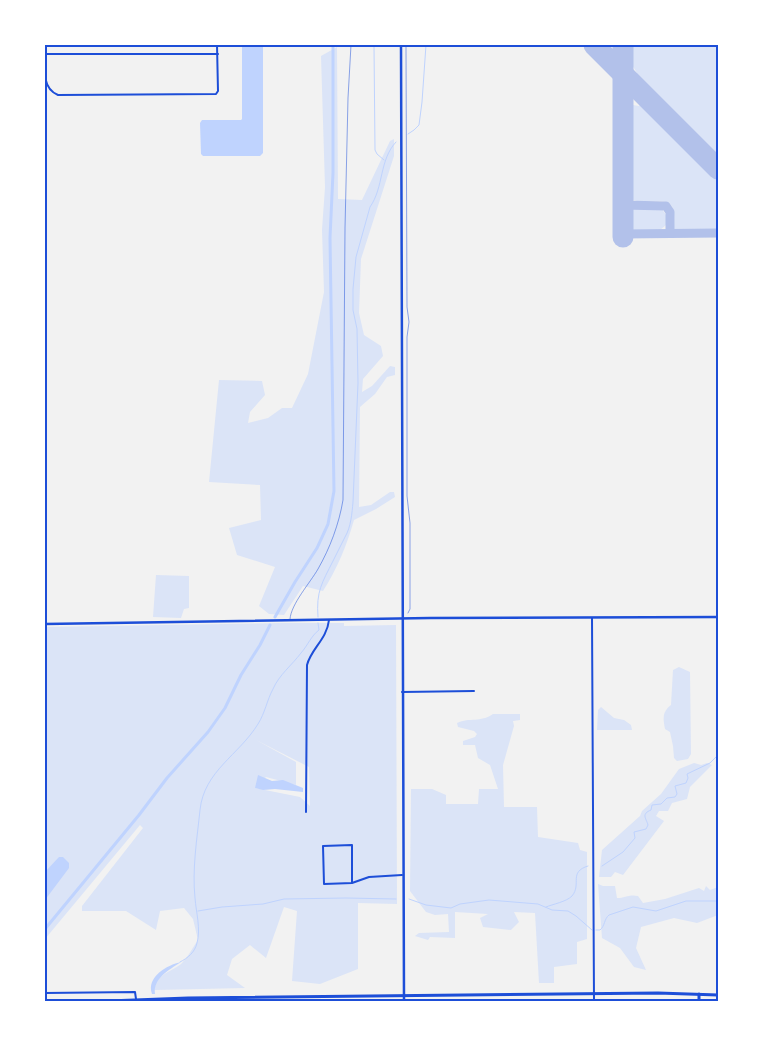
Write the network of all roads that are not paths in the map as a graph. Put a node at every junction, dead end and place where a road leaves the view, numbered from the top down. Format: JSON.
{"nodes":[{"id":1,"x":46,"y":45,"type":"edge"},
{"id":2,"x":218,"y":45,"type":"edge"},
{"id":3,"x":351,"y":45,"type":"edge"},
{"id":4,"x":400,"y":45,"type":"edge"},
{"id":5,"x":46,"y":54,"type":"edge"},
{"id":6,"x":218,"y":54,"type":"junction"},
{"id":7,"x":718,"y":617,"type":"edge"},
{"id":8,"x":592,"y":618,"type":"junction"},
{"id":9,"x":402,"y":619,"type":"junction"},
{"id":10,"x":290,"y":620,"type":"junction"},
{"id":11,"x":329,"y":620,"type":"junction"},
{"id":12,"x":45,"y":624,"type":"edge"},
{"id":13,"x":474,"y":691,"type":"dead end"},
{"id":14,"x":402,"y":692,"type":"junction"},
{"id":15,"x":306,"y":812,"type":"dead end"},
{"id":16,"x":402,"y":876,"type":"junction"},
{"id":17,"x":352,"y":883,"type":"junction"},
{"id":18,"x":45,"y":992,"type":"edge"},
{"id":19,"x":594,"y":993,"type":"junction"},
{"id":20,"x":699,"y":994,"type":"junction"},
{"id":21,"x":718,"y":995,"type":"edge"},
{"id":22,"x":404,"y":996,"type":"junction"},
{"id":23,"x":136,"y":1000,"type":"edge"},
{"id":24,"x":108,"y":1001,"type":"edge"},
{"id":25,"x":404,"y":1001,"type":"edge"},
{"id":26,"x":594,"y":1001,"type":"edge"},
{"id":27,"x":699,"y":1001,"type":"edge"}],
"edges":[{"from":1,"to":5,"type":"street"},
{"from":2,"to":6,"type":"street"},
{"from":3,"to":10,"type":"lane"},
{"from":4,"to":9,"type":"main road"},
{"from":5,"to":6,"type":"street"},
{"from":5,"to":6,"type":"street"},
{"from":7,"to":8,"type":"main road"},
{"from":8,"to":9,"type":"main road"},
{"from":8,"to":19,"type":"street"},
{"from":9,"to":11,"type":"main road"},
{"from":9,"to":14,"type":"main road"},
{"from":10,"to":11,"type":"main road"},
{"from":10,"to":12,"type":"main road"},
{"from":11,"to":15,"type":"street"},
{"from":13,"to":14,"type":"street"},
{"from":14,"to":16,"type":"main road"},
{"from":16,"to":17,"type":"street"},
{"from":16,"to":22,"type":"main road"},
{"from":17,"to":17,"type":"street"},
{"from":18,"to":23,"type":"street"},
{"from":19,"to":20,"type":"highway"},
{"from":19,"to":22,"type":"highway"},
{"from":19,"to":26,"type":"street"},
{"from":20,"to":21,"type":"highway"},
{"from":20,"to":27,"type":"highway"},
{"from":22,"to":23,"type":"highway"},
{"from":22,"to":25,"type":"main road"},
{"from":23,"to":24,"type":"highway"}]}
